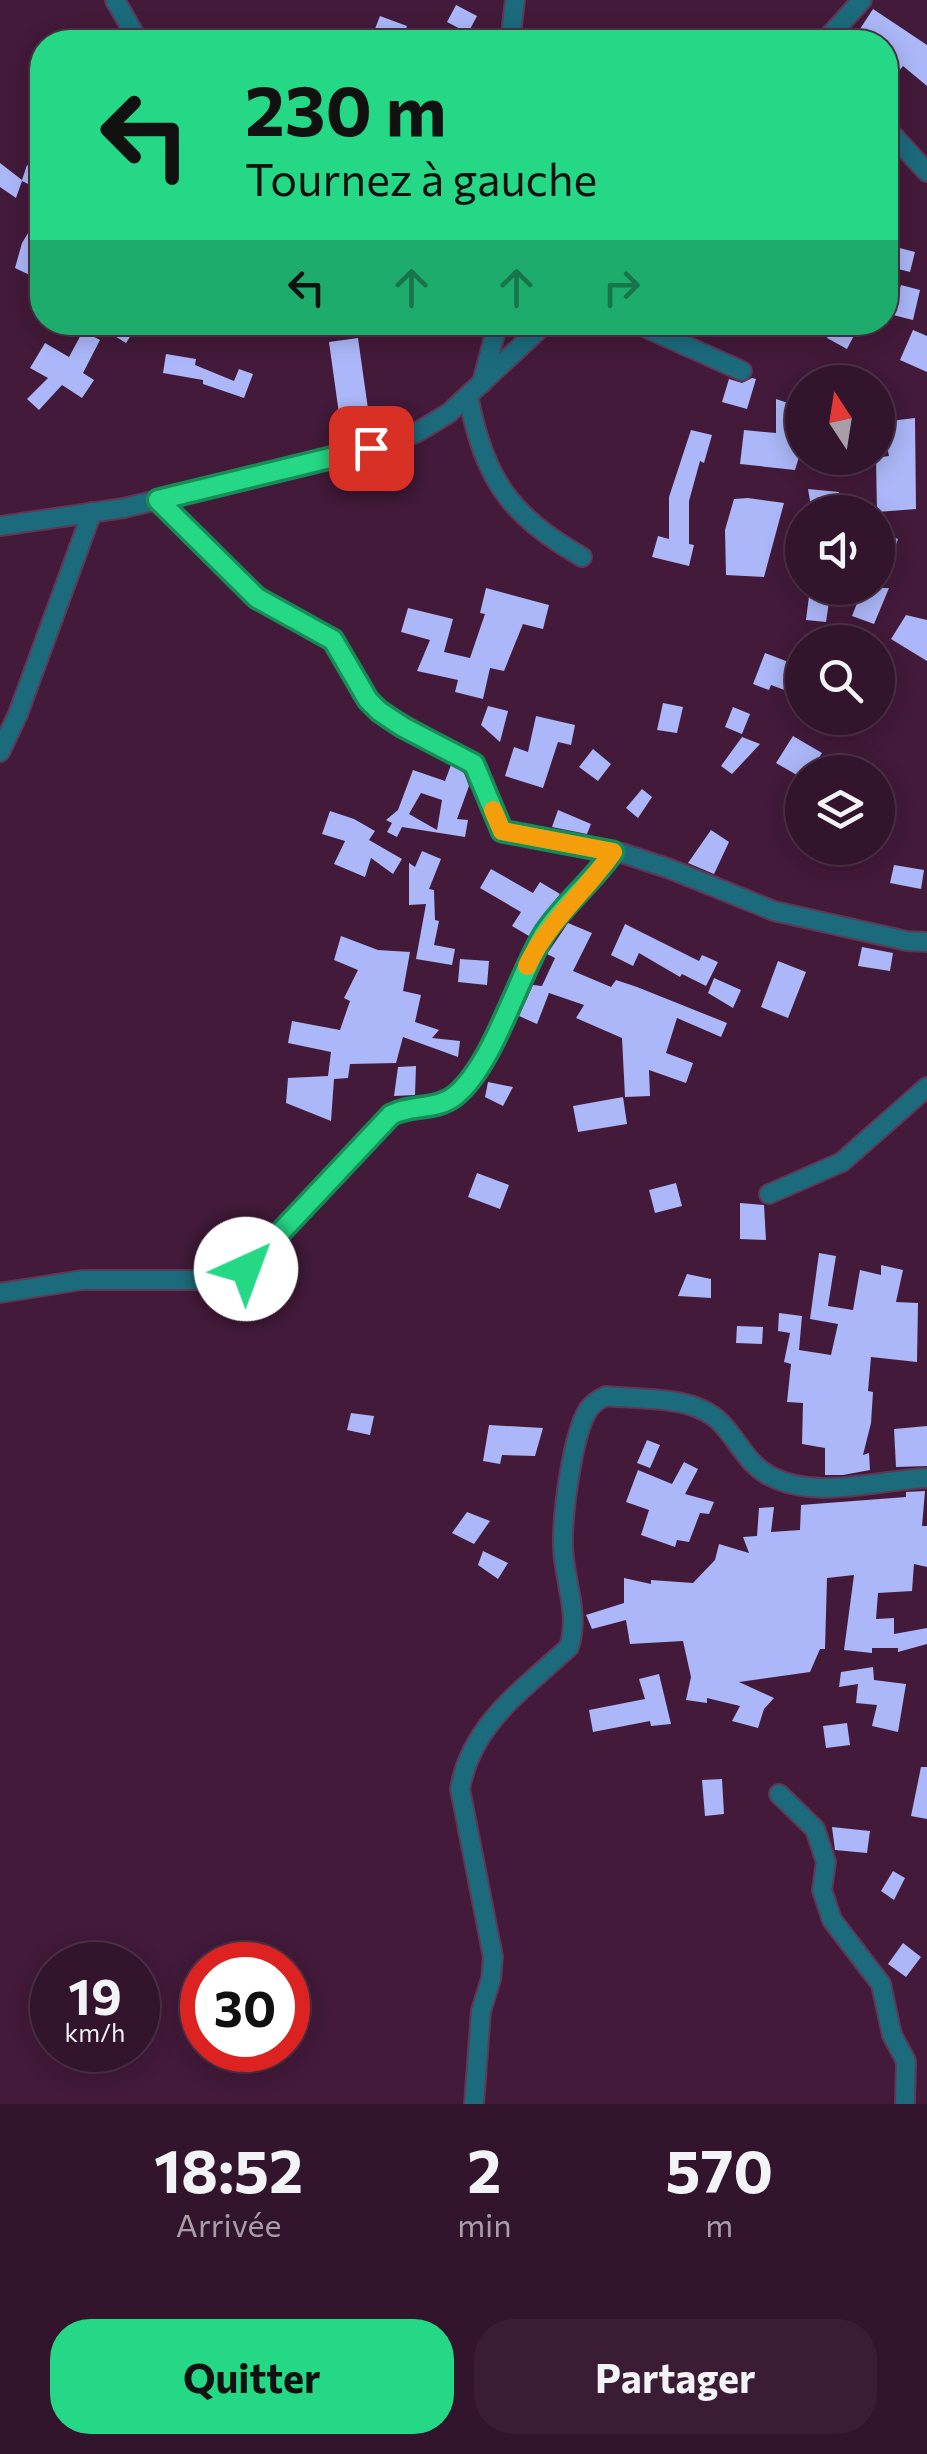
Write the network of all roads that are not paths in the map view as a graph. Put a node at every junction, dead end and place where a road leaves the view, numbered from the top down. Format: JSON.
{"nodes":[{"id":1,"x":114,"y":0,"type":"edge"},
{"id":2,"x":515,"y":0,"type":"edge"},
{"id":3,"x":862,"y":0,"type":"edge"},
{"id":4,"x":132,"y":30,"type":"edge"},
{"id":5,"x":511,"y":30,"type":"edge"},
{"id":6,"x":835,"y":30,"type":"edge"},
{"id":7,"x":898,"y":141,"type":"edge"},
{"id":8,"x":927,"y":172,"type":"edge"},
{"id":9,"x":493,"y":335,"type":"edge"},
{"id":10,"x":533,"y":335,"type":"edge"},
{"id":11,"x":661,"y":335,"type":"edge"},
{"id":12,"x":742,"y":372,"type":"dead end"},
{"id":13,"x":474,"y":390,"type":"junction"},
{"id":14,"x":158,"y":500,"type":"junction"},
{"id":15,"x":92,"y":512,"type":"junction"},
{"id":16,"x":0,"y":526,"type":"edge"},
{"id":17,"x":582,"y":557,"type":"dead end"},
{"id":18,"x":0,"y":752,"type":"edge"},
{"id":19,"x":613,"y":852,"type":"junction"},
{"id":20,"x":927,"y":942,"type":"edge"},
{"id":21,"x":927,"y":1086,"type":"edge"},
{"id":22,"x":769,"y":1194,"type":"dead end"},
{"id":23,"x":0,"y":1293,"type":"edge"},
{"id":24,"x":927,"y":1478,"type":"edge"},
{"id":25,"x":780,"y":1794,"type":"dead end"},
{"id":26,"x":474,"y":2104,"type":"edge"},
{"id":27,"x":905,"y":2104,"type":"edge"}],
"edges":[{"from":1,"to":4,"type":"street"},
{"from":2,"to":5,"type":"street"},
{"from":3,"to":6,"type":"street"},
{"from":7,"to":8,"type":"street"},
{"from":9,"to":13,"type":"street"},
{"from":10,"to":13,"type":"street"},
{"from":11,"to":12,"type":"street"},
{"from":13,"to":14,"type":"street"},
{"from":13,"to":17,"type":"street"},
{"from":14,"to":15,"type":"street"},
{"from":14,"to":19,"type":"street"},
{"from":15,"to":16,"type":"street"},
{"from":15,"to":18,"type":"street"},
{"from":19,"to":20,"type":"street"},
{"from":19,"to":23,"type":"street"},
{"from":21,"to":22,"type":"street"},
{"from":24,"to":26,"type":"street"},
{"from":25,"to":27,"type":"street"}]}
